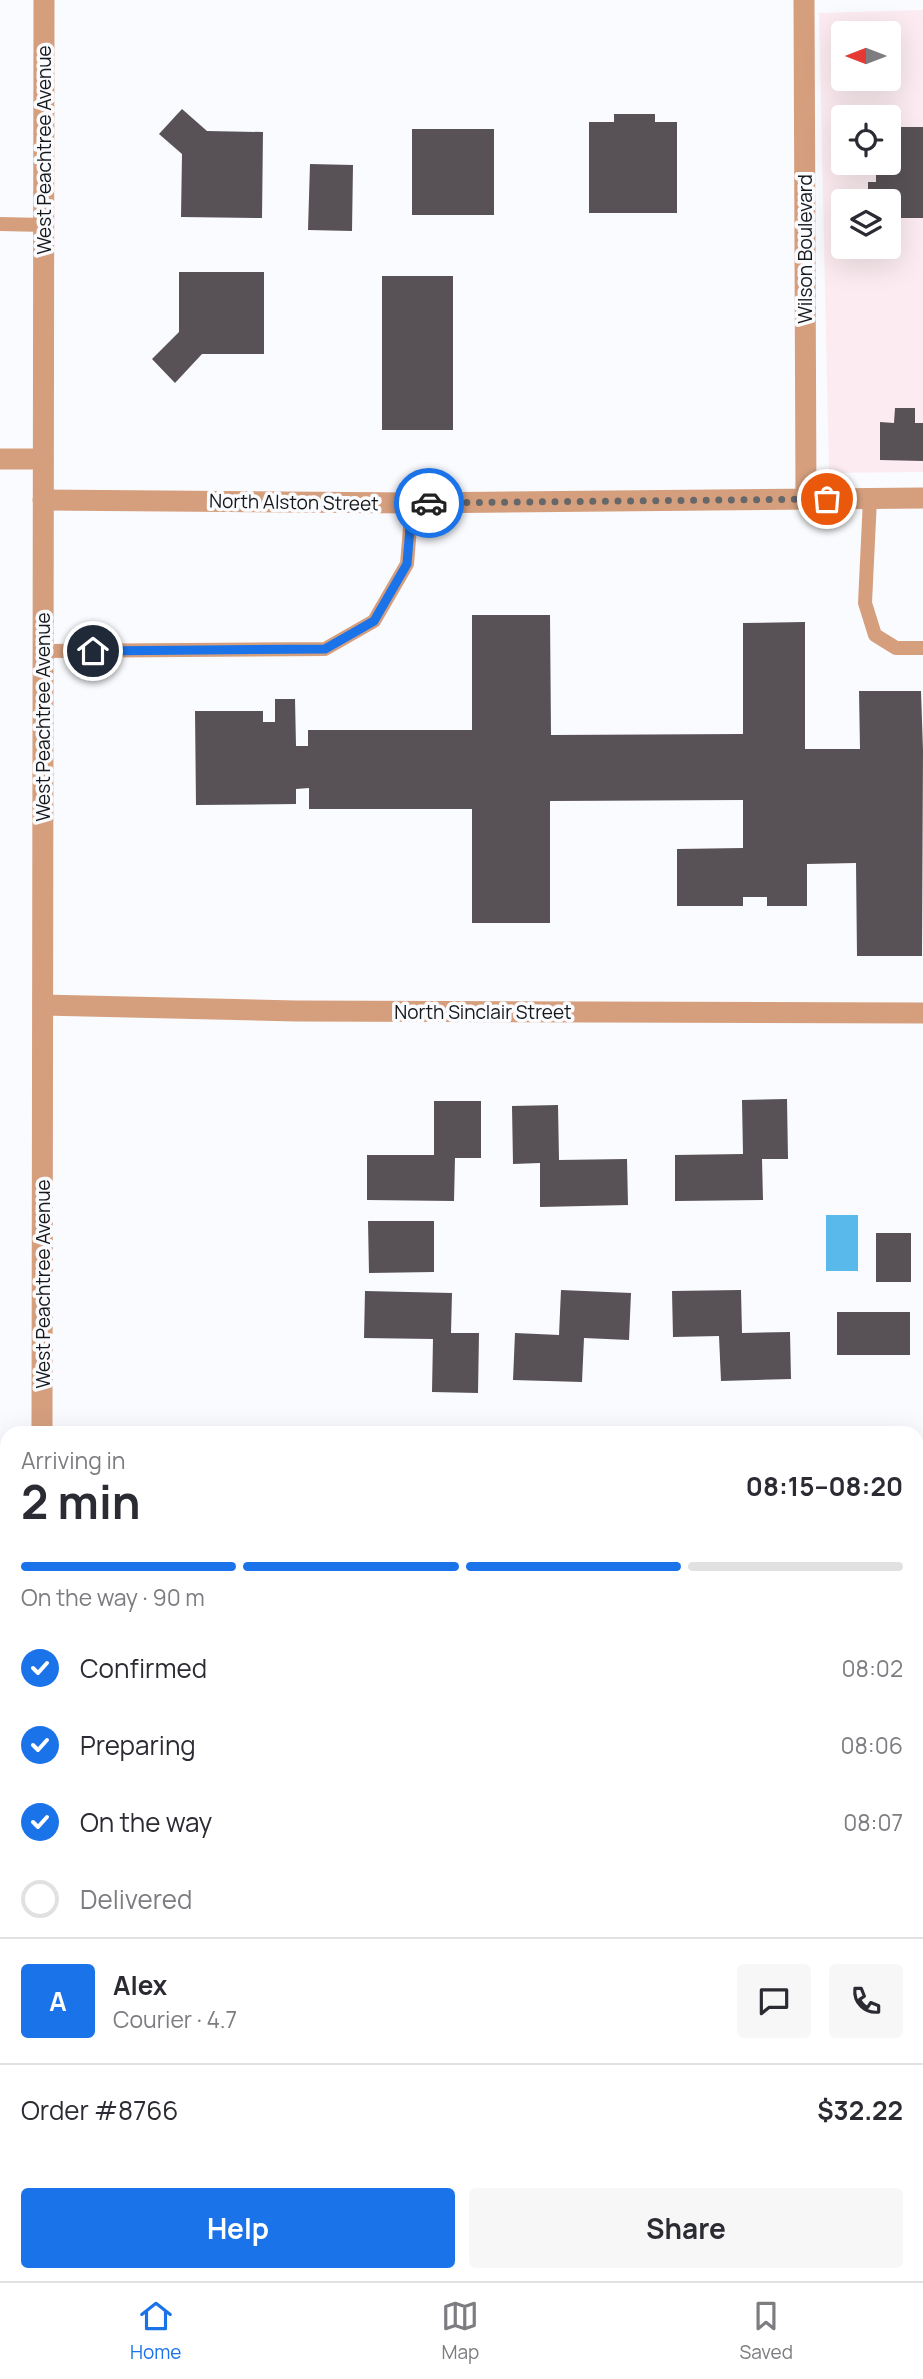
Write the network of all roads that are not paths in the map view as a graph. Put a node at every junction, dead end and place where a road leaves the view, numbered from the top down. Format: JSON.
{"nodes":[{"id":1,"x":44,"y":0,"type":"edge"},
{"id":2,"x":804,"y":0,"type":"edge"},
{"id":3,"x":0,"y":224,"type":"edge"},
{"id":4,"x":44,"y":225,"type":"junction"},
{"id":5,"x":0,"y":459,"type":"edge"},
{"id":6,"x":43,"y":459,"type":"junction"},
{"id":7,"x":923,"y":498,"type":"edge"},
{"id":8,"x":806,"y":499,"type":"junction"},
{"id":9,"x":870,"y":499,"type":"junction"},
{"id":10,"x":43,"y":500,"type":"junction"},
{"id":11,"x":412,"y":503,"type":"junction"},
{"id":12,"x":923,"y":648,"type":"edge"},
{"id":13,"x":43,"y":651,"type":"junction"},
{"id":14,"x":43,"y":1005,"type":"junction"},
{"id":15,"x":923,"y":1013,"type":"edge"},
{"id":16,"x":43,"y":1426,"type":"edge"}],
"edges":[{"from":1,"to":4,"type":"street","name":"West Peachtree Avenue"},
{"from":2,"to":8,"type":"street","name":"Wilson Boulevard"},
{"from":3,"to":4,"type":"lane"},
{"from":4,"to":6,"type":"street","name":"West Peachtree Avenue"},
{"from":5,"to":6,"type":"street"},
{"from":6,"to":10,"type":"street","name":"West Peachtree Avenue"},
{"from":7,"to":9,"type":"street","name":"North Alston Street"},
{"from":8,"to":9,"type":"street","name":"North Alston Street"},
{"from":8,"to":11,"type":"street","name":"North Alston Street"},
{"from":9,"to":12,"type":"lane"},
{"from":10,"to":11,"type":"street","name":"North Alston Street"},
{"from":10,"to":13,"type":"street","name":"West Peachtree Avenue"},
{"from":11,"to":13,"type":"lane"},
{"from":13,"to":14,"type":"street","name":"West Peachtree Avenue"},
{"from":14,"to":15,"type":"street","name":"North Sinclair Street"},
{"from":14,"to":16,"type":"street","name":"West Peachtree Avenue"}]}
